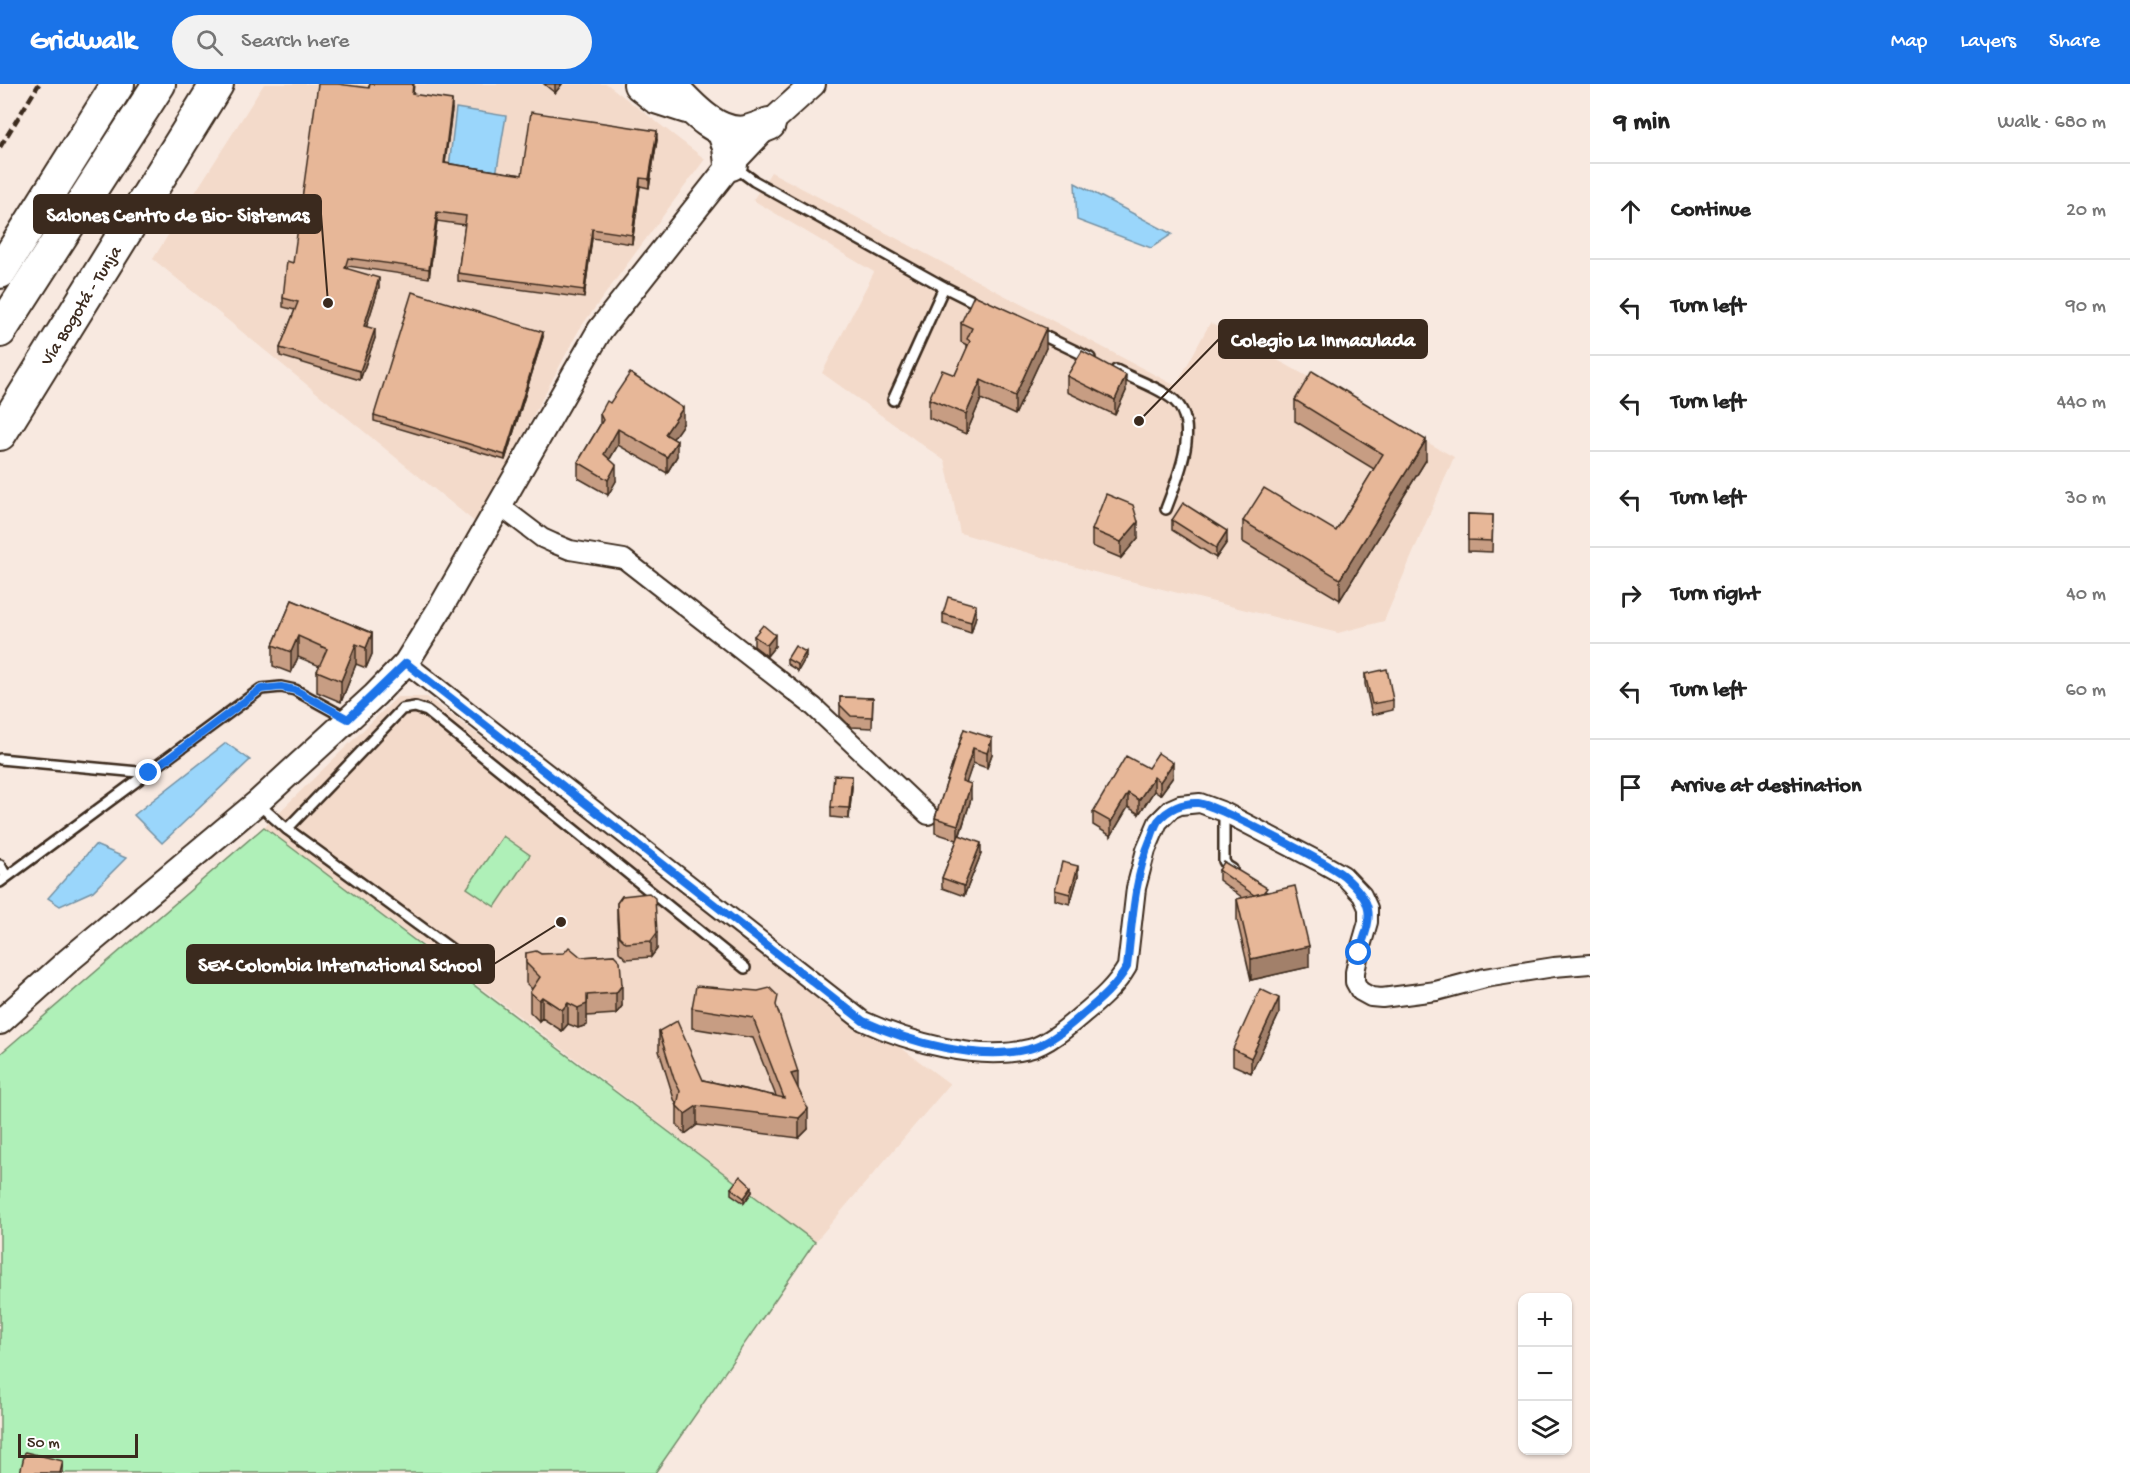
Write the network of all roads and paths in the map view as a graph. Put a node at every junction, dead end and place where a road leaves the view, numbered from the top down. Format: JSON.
{"nodes":[{"id":1,"x":118,"y":84,"type":"edge"},
{"id":2,"x":159,"y":84,"type":"edge"},
{"id":3,"x":217,"y":84,"type":"edge"},
{"id":4,"x":813,"y":84,"type":"edge"},
{"id":5,"x":655,"y":88,"type":"edge"},
{"id":6,"x":769,"y":124,"type":"junction"},
{"id":7,"x":723,"y":130,"type":"junction"},
{"id":8,"x":731,"y":164,"type":"junction"},
{"id":9,"x":0,"y":272,"type":"edge"},
{"id":10,"x":944,"y":287,"type":"junction"},
{"id":11,"x":987,"y":308,"type":"edge"},
{"id":12,"x":1030,"y":329,"type":"edge"},
{"id":13,"x":0,"y":332,"type":"edge"},
{"id":14,"x":1095,"y":360,"type":"edge"},
{"id":15,"x":1106,"y":365,"type":"edge"},
{"id":16,"x":893,"y":400,"type":"dead end"},
{"id":17,"x":0,"y":434,"type":"edge"},
{"id":18,"x":500,"y":506,"type":"junction"},
{"id":19,"x":1166,"y":509,"type":"dead end"},
{"id":20,"x":406,"y":663,"type":"junction"},
{"id":21,"x":348,"y":719,"type":"junction"},
{"id":22,"x":0,"y":759,"type":"edge"},
{"id":23,"x":149,"y":773,"type":"junction"},
{"id":24,"x":257,"y":803,"type":"junction"},
{"id":25,"x":1224,"y":812,"type":"junction"},
{"id":26,"x":928,"y":815,"type":"dead end"},
{"id":27,"x":287,"y":829,"type":"junction"},
{"id":28,"x":0,"y":865,"type":"edge"},
{"id":29,"x":1245,"y":878,"type":"edge"},
{"id":30,"x":3,"y":879,"type":"edge"},
{"id":31,"x":1590,"y":964,"type":"edge"},
{"id":32,"x":745,"y":968,"type":"dead end"},
{"id":33,"x":480,"y":971,"type":"dead end"},
{"id":34,"x":0,"y":1022,"type":"edge"}],
"edges":[{"from":1,"to":9,"type":"highway"},
{"from":2,"to":13,"type":"highway"},
{"from":3,"to":17,"type":"highway","name":"Vía Bogotá - Tunja"},
{"from":4,"to":6,"type":"street"},
{"from":5,"to":7,"type":"highway"},
{"from":6,"to":7,"type":"highway"},
{"from":6,"to":8,"type":"street"},
{"from":7,"to":8,"type":"highway"},
{"from":8,"to":10,"type":"lane"},
{"from":8,"to":18,"type":"street"},
{"from":10,"to":11,"type":"lane"},
{"from":10,"to":16,"type":"lane"},
{"from":12,"to":14,"type":"lane"},
{"from":15,"to":19,"type":"lane"},
{"from":18,"to":20,"type":"street"},
{"from":18,"to":26,"type":"street"},
{"from":20,"to":21,"type":"street"},
{"from":20,"to":25,"type":"street"},
{"from":21,"to":23,"type":"lane"},
{"from":21,"to":24,"type":"street"},
{"from":22,"to":23,"type":"lane"},
{"from":23,"to":30,"type":"lane"},
{"from":24,"to":27,"type":"lane"},
{"from":24,"to":34,"type":"street"},
{"from":25,"to":29,"type":"lane"},
{"from":25,"to":31,"type":"street"},
{"from":27,"to":32,"type":"lane"},
{"from":27,"to":33,"type":"lane"},
{"from":28,"to":30,"type":"lane"}]}
